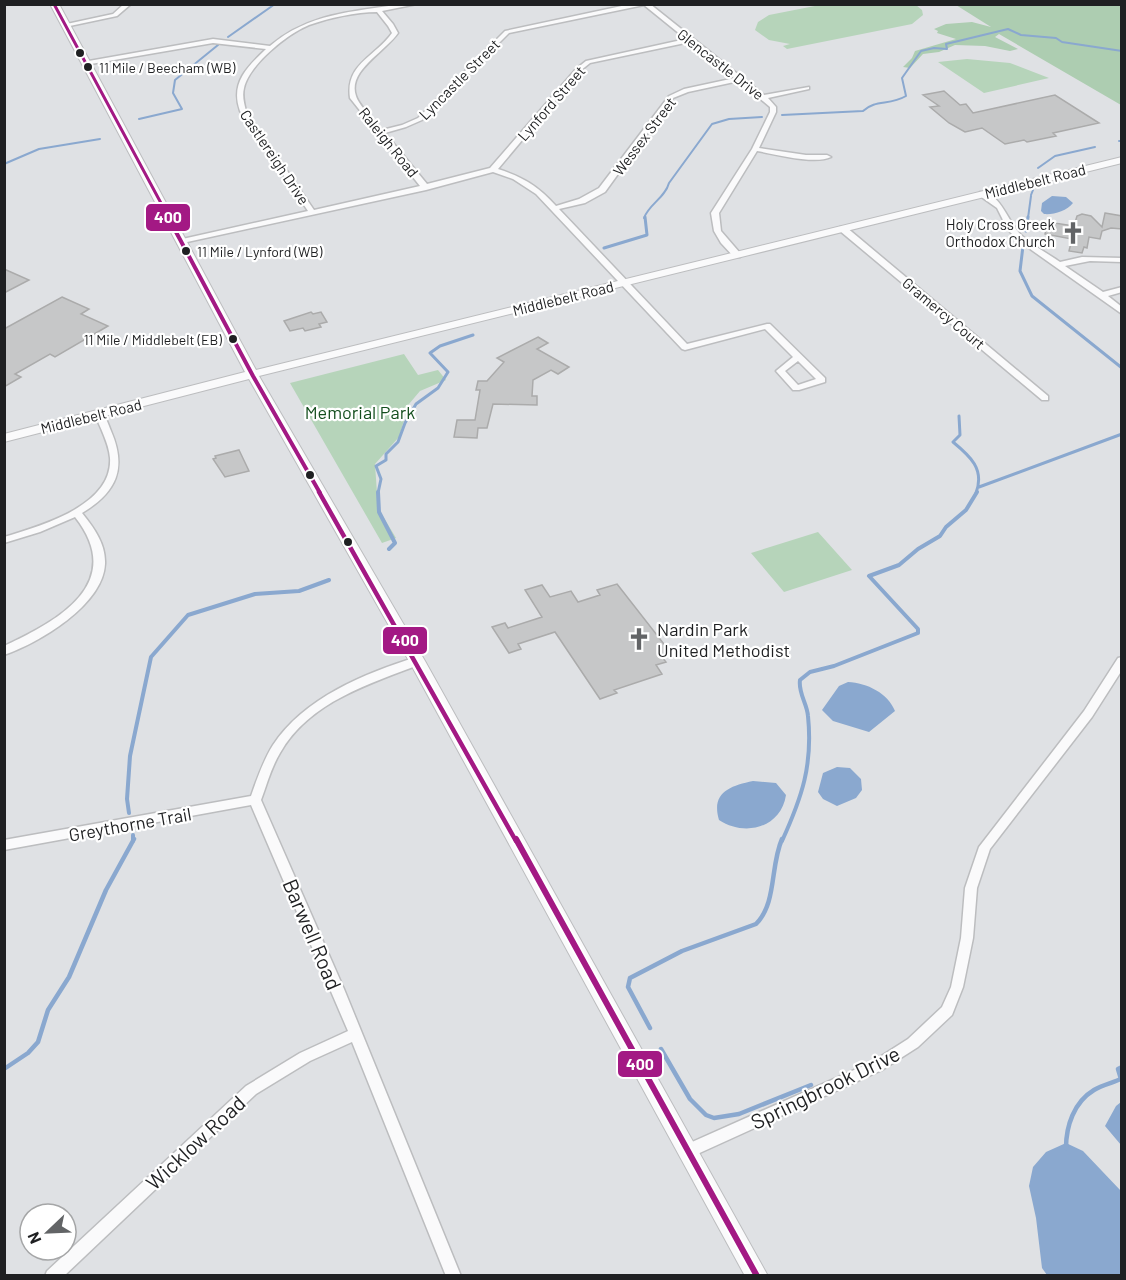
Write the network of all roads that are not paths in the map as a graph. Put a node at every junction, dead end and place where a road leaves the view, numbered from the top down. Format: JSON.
{"nodes":[{"id":1,"x":54,"y":4,"type":"edge"},
{"id":2,"x":128,"y":4,"type":"edge"},
{"id":3,"x":414,"y":4,"type":"edge"},
{"id":4,"x":644,"y":4,"type":"edge"},
{"id":5,"x":379,"y":11,"type":"junction"},
{"id":6,"x":64,"y":22,"type":"junction"},
{"id":7,"x":691,"y":40,"type":"junction"},
{"id":8,"x":271,"y":48,"type":"junction"},
{"id":9,"x":85,"y":63,"type":"junction"},
{"id":10,"x":739,"y":79,"type":"junction"},
{"id":11,"x":807,"y":88,"type":"dead end"},
{"id":12,"x":764,"y":97,"type":"junction"},
{"id":13,"x":381,"y":132,"type":"junction"},
{"id":14,"x":755,"y":149,"type":"junction"},
{"id":15,"x":827,"y":157,"type":"dead end"},
{"id":16,"x":1122,"y":160,"type":"edge"},
{"id":17,"x":493,"y":170,"type":"junction"},
{"id":18,"x":426,"y":188,"type":"junction"},
{"id":19,"x":983,"y":194,"type":"junction"},
{"id":20,"x":555,"y":208,"type":"junction"},
{"id":21,"x":313,"y":213,"type":"junction"},
{"id":22,"x":843,"y":229,"type":"junction"},
{"id":23,"x":181,"y":242,"type":"junction"},
{"id":24,"x":737,"y":255,"type":"junction"},
{"id":25,"x":1122,"y":260,"type":"edge"},
{"id":26,"x":1059,"y":265,"type":"junction"},
{"id":27,"x":625,"y":283,"type":"junction"},
{"id":28,"x":1122,"y":290,"type":"edge"},
{"id":29,"x":1102,"y":295,"type":"junction"},
{"id":30,"x":1122,"y":312,"type":"edge"},
{"id":31,"x":798,"y":357,"type":"junction"},
{"id":32,"x":253,"y":376,"type":"junction"},
{"id":33,"x":1045,"y":398,"type":"dead end"},
{"id":34,"x":99,"y":414,"type":"junction"},
{"id":35,"x":4,"y":438,"type":"edge"},
{"id":36,"x":77,"y":513,"type":"junction"},
{"id":37,"x":4,"y":540,"type":"edge"},
{"id":38,"x":4,"y":651,"type":"edge"},
{"id":39,"x":417,"y":661,"type":"junction"},
{"id":40,"x":1122,"y":661,"type":"edge"},
{"id":41,"x":255,"y":800,"type":"junction"},
{"id":42,"x":4,"y":844,"type":"edge"},
{"id":43,"x":355,"y":1034,"type":"junction"},
{"id":44,"x":688,"y":1151,"type":"junction"},
{"id":45,"x":52,"y":1275,"type":"edge"},
{"id":46,"x":454,"y":1275,"type":"edge"},
{"id":47,"x":757,"y":1275,"type":"edge"}],
"edges":[{"from":1,"to":6,"type":"street"},
{"from":2,"to":6,"type":"street"},
{"from":3,"to":5,"type":"street","name":"Castlereigh Drive"},
{"from":4,"to":7,"type":"street","name":"Glencastle Drive"},
{"from":4,"to":13,"type":"street","name":"Lyncastle Street"},
{"from":5,"to":8,"type":"street","name":"Castlereigh Drive"},
{"from":5,"to":13,"type":"street","name":"Raleigh Road"},
{"from":6,"to":9,"type":"street"},
{"from":7,"to":10,"type":"street","name":"Glencastle Drive"},
{"from":7,"to":17,"type":"street","name":"Lynford Street"},
{"from":8,"to":9,"type":"street"},
{"from":8,"to":21,"type":"street","name":"Castlereigh Drive"},
{"from":9,"to":23,"type":"street"},
{"from":10,"to":12,"type":"street","name":"Glencastle Drive"},
{"from":10,"to":20,"type":"street","name":"Wessex Street"},
{"from":11,"to":12,"type":"street"},
{"from":12,"to":14,"type":"street","name":"Glencastle Drive"},
{"from":13,"to":18,"type":"street","name":"Raleigh Road"},
{"from":14,"to":15,"type":"street"},
{"from":14,"to":24,"type":"street","name":"Glencastle Drive"},
{"from":16,"to":19,"type":"street","name":"Middlebelt Road"},
{"from":17,"to":18,"type":"street"},
{"from":17,"to":20,"type":"street"},
{"from":18,"to":21,"type":"street"},
{"from":19,"to":22,"type":"street","name":"Middlebelt Road"},
{"from":19,"to":26,"type":"street"},
{"from":20,"to":27,"type":"street"},
{"from":21,"to":23,"type":"street"},
{"from":22,"to":24,"type":"street","name":"Middlebelt Road"},
{"from":22,"to":33,"type":"street","name":"Gramercy Court"},
{"from":23,"to":32,"type":"street"},
{"from":24,"to":27,"type":"street","name":"Middlebelt Road"},
{"from":25,"to":26,"type":"street"},
{"from":26,"to":29,"type":"street"},
{"from":27,"to":31,"type":"street"},
{"from":27,"to":32,"type":"street","name":"Middlebelt Road"},
{"from":28,"to":29,"type":"street"},
{"from":29,"to":30,"type":"street"},
{"from":31,"to":31,"type":"street"},
{"from":32,"to":34,"type":"street","name":"Middlebelt Road"},
{"from":32,"to":39,"type":"street"},
{"from":34,"to":35,"type":"street","name":"Middlebelt Road"},
{"from":34,"to":36,"type":"street"},
{"from":36,"to":37,"type":"street"},
{"from":36,"to":38,"type":"street"},
{"from":39,"to":41,"type":"street"},
{"from":39,"to":44,"type":"street"},
{"from":40,"to":44,"type":"street","name":"Springbrook Drive"},
{"from":41,"to":42,"type":"street","name":"Greythorne Trail"},
{"from":41,"to":43,"type":"street","name":"Barwell Road"},
{"from":43,"to":45,"type":"street","name":"Wicklow Road"},
{"from":43,"to":46,"type":"street","name":"Barwell Road"},
{"from":44,"to":47,"type":"street"}]}
